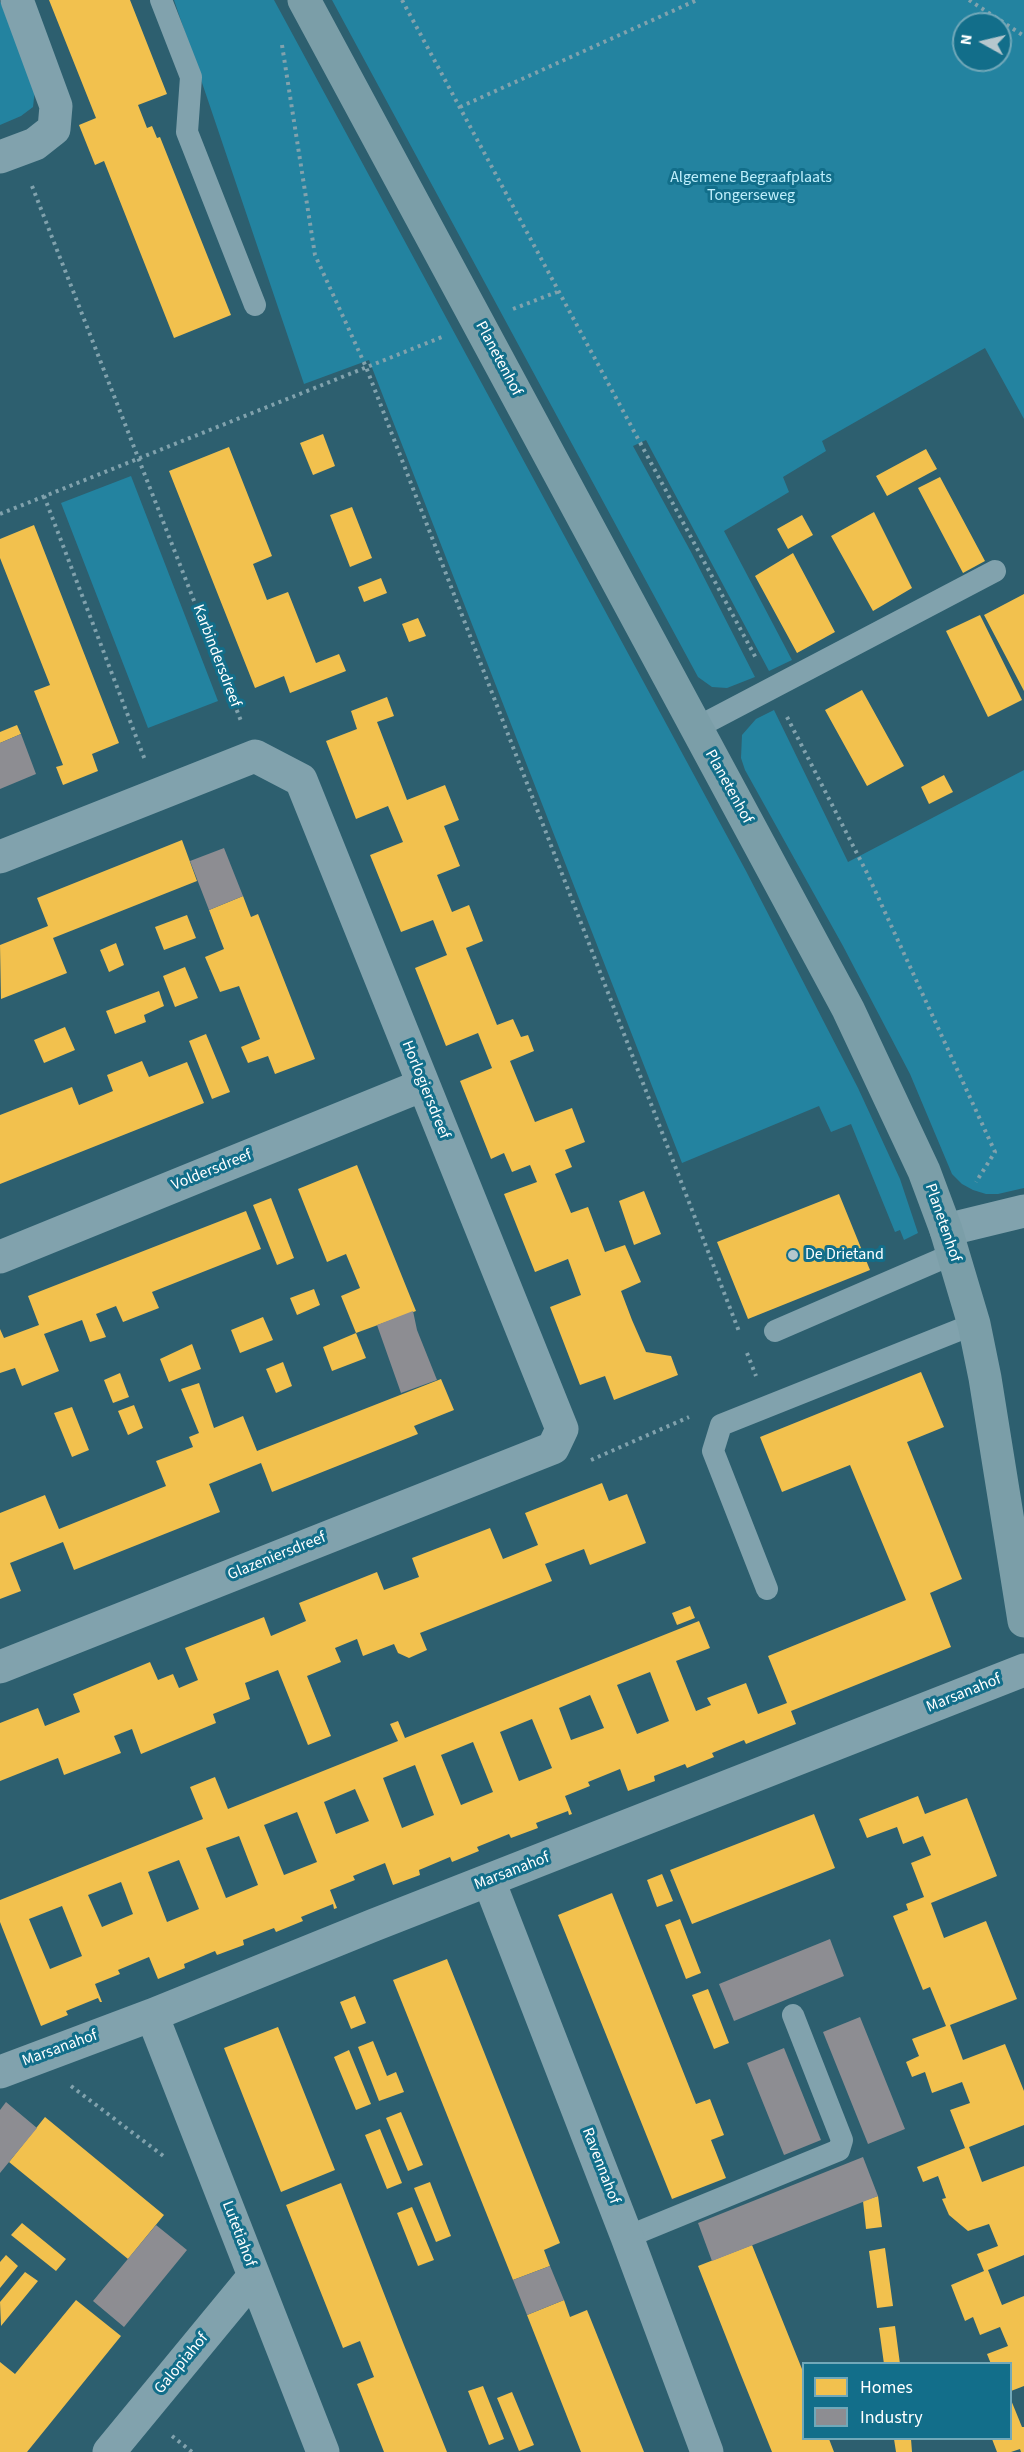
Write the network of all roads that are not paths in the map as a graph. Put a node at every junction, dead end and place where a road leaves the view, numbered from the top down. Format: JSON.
{"nodes":[{"id":1,"x":16,"y":0,"type":"edge"},
{"id":2,"x":161,"y":0,"type":"edge"},
{"id":3,"x":304,"y":0,"type":"edge"},
{"id":4,"x":9,"y":154,"type":"edge"},
{"id":5,"x":255,"y":305,"type":"dead end"},
{"id":6,"x":995,"y":571,"type":"dead end"},
{"id":7,"x":696,"y":728,"type":"junction"},
{"id":8,"x":0,"y":857,"type":"edge"},
{"id":9,"x":423,"y":1085,"type":"junction"},
{"id":10,"x":1024,"y":1211,"type":"edge"},
{"id":11,"x":949,"y":1242,"type":"junction"},
{"id":12,"x":0,"y":1257,"type":"edge"},
{"id":13,"x":974,"y":1324,"type":"junction"},
{"id":14,"x":775,"y":1331,"type":"dead end"},
{"id":15,"x":553,"y":1448,"type":"joint"},
{"id":16,"x":767,"y":1589,"type":"dead end"},
{"id":17,"x":1024,"y":1621,"type":"edge"},
{"id":18,"x":0,"y":1667,"type":"edge"},
{"id":19,"x":1024,"y":1670,"type":"edge"},
{"id":20,"x":489,"y":1881,"type":"junction"},
{"id":21,"x":152,"y":2015,"type":"junction"},
{"id":22,"x":793,"y":2016,"type":"dead end"},
{"id":23,"x":0,"y":2072,"type":"edge"},
{"id":24,"x":627,"y":2236,"type":"junction"},
{"id":25,"x":254,"y":2276,"type":"junction"},
{"id":26,"x":109,"y":2452,"type":"edge"},
{"id":27,"x":323,"y":2452,"type":"edge"},
{"id":28,"x":707,"y":2452,"type":"edge"}],
"edges":[{"from":1,"to":4,"type":"street"},
{"from":2,"to":5,"type":"lane"},
{"from":3,"to":7,"type":"street","name":"Planetenhof"},
{"from":6,"to":7,"type":"lane"},
{"from":7,"to":11,"type":"street","name":"Planetenhof"},
{"from":8,"to":9,"type":"street","name":"Horlogiersdreef"},
{"from":9,"to":12,"type":"street","name":"Voldersdreef"},
{"from":9,"to":15,"type":"street","name":"Horlogiersdreef"},
{"from":10,"to":11,"type":"street"},
{"from":11,"to":13,"type":"street","name":"Planetenhof"},
{"from":11,"to":14,"type":"lane"},
{"from":13,"to":16,"type":"lane"},
{"from":13,"to":17,"type":"street","name":"Planetenhof"},
{"from":15,"to":18,"type":"street","name":"Glazeniersdreef"},
{"from":19,"to":20,"type":"street","name":"Marsanahof"},
{"from":20,"to":21,"type":"street","name":"Marsanahof"},
{"from":20,"to":24,"type":"street","name":"Ravennahof"},
{"from":21,"to":23,"type":"street","name":"Marsanahof"},
{"from":21,"to":25,"type":"street","name":"Lutetiahof"},
{"from":22,"to":24,"type":"lane"},
{"from":24,"to":28,"type":"street","name":"Ravennahof"},
{"from":25,"to":26,"type":"street","name":"Galopiahof"},
{"from":25,"to":27,"type":"street","name":"Lutetiahof"}]}
